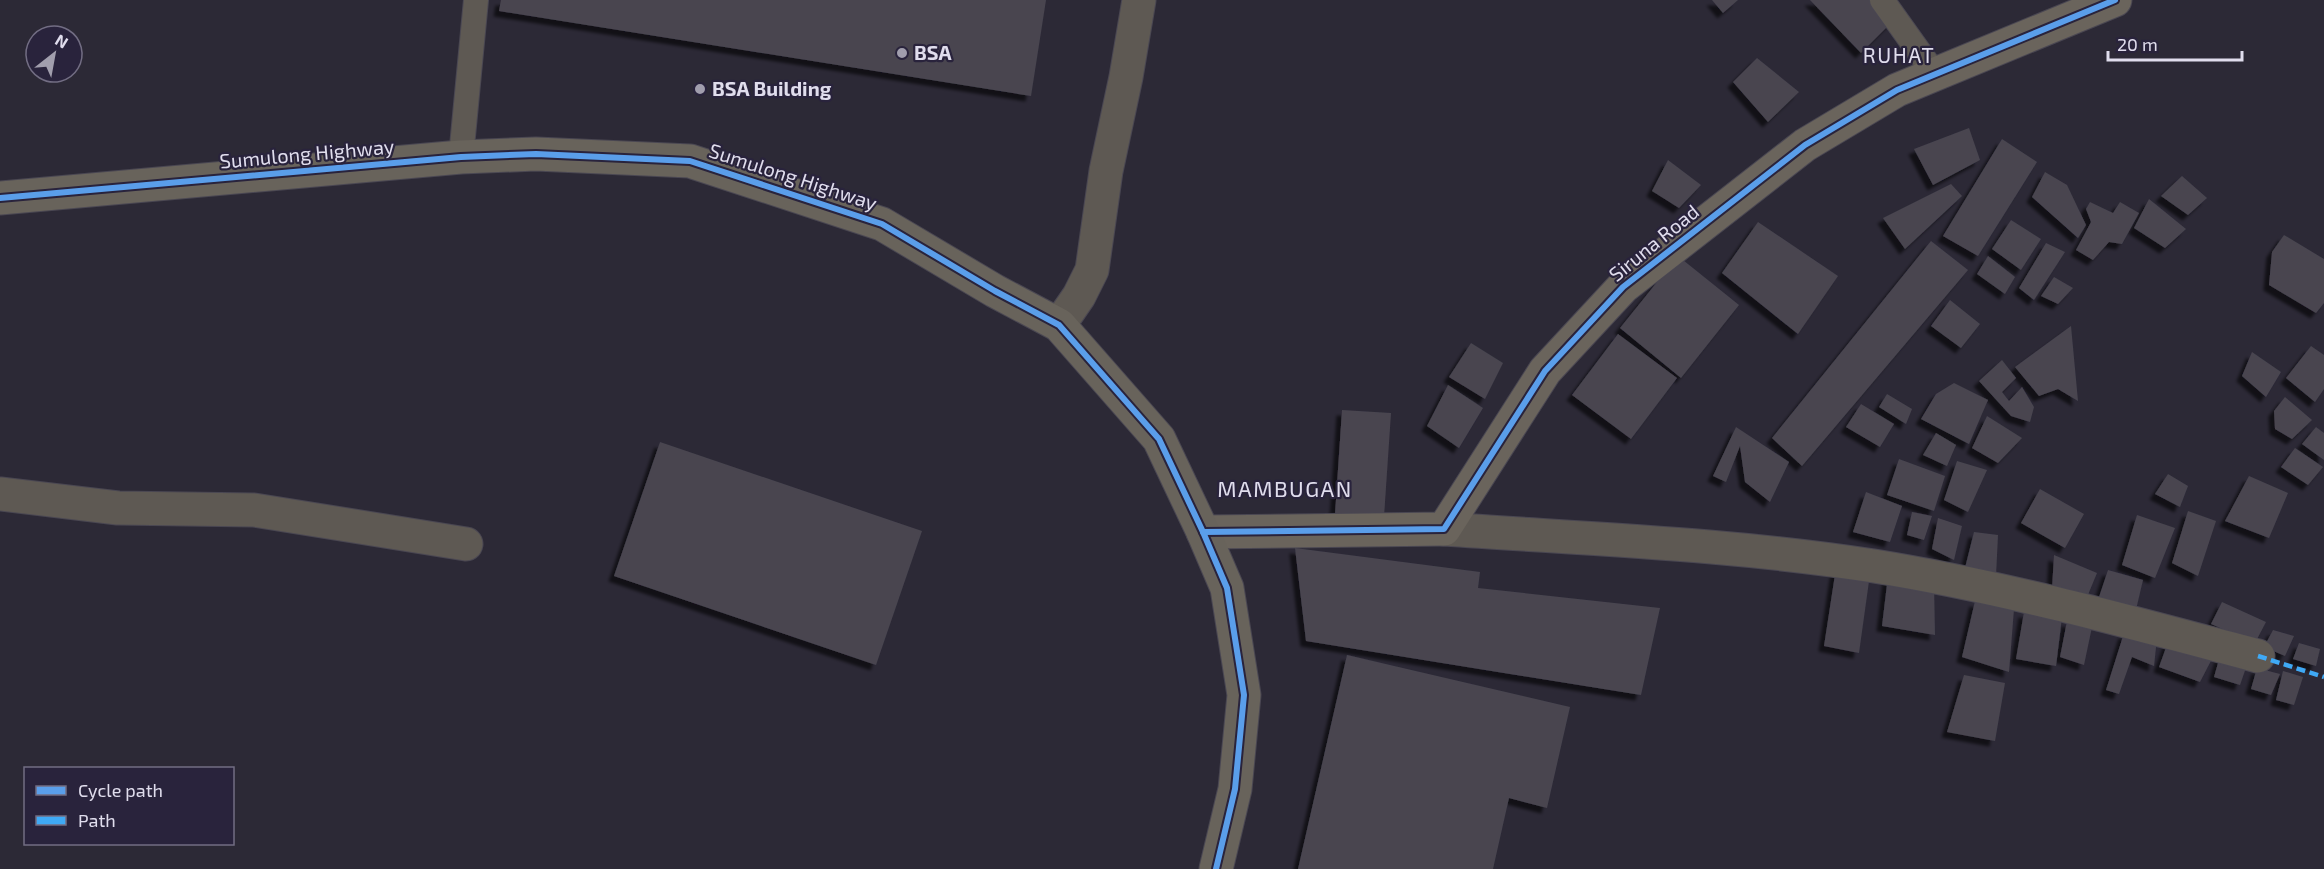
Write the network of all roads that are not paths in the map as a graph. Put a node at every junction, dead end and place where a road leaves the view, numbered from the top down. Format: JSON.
{"nodes":[{"id":1,"x":476,"y":0,"type":"edge"},
{"id":2,"x":1138,"y":0,"type":"edge"},
{"id":3,"x":1882,"y":0,"type":"edge"},
{"id":4,"x":2115,"y":0,"type":"edge"},
{"id":5,"x":1927,"y":63,"type":"dead end"},
{"id":6,"x":461,"y":157,"type":"junction"},
{"id":7,"x":0,"y":198,"type":"edge"},
{"id":8,"x":1059,"y":324,"type":"junction"},
{"id":9,"x":0,"y":494,"type":"edge"},
{"id":10,"x":1444,"y":529,"type":"junction"},
{"id":11,"x":1203,"y":532,"type":"junction"},
{"id":12,"x":466,"y":544,"type":"dead end"},
{"id":13,"x":2258,"y":656,"type":"dead end"},
{"id":14,"x":1216,"y":869,"type":"edge"}],
"edges":[{"from":1,"to":6,"type":"lane"},
{"from":2,"to":8,"type":"street"},
{"from":3,"to":5,"type":"lane"},
{"from":4,"to":10,"type":"street","name":"Siruna Road"},
{"from":6,"to":7,"type":"main road","name":"Sumulong Highway"},
{"from":6,"to":8,"type":"main road","name":"Sumulong Highway"},
{"from":8,"to":11,"type":"main road","name":"Sumulong Highway"},
{"from":9,"to":12,"type":"street"},
{"from":10,"to":11,"type":"street"},
{"from":10,"to":13,"type":"street"},
{"from":11,"to":14,"type":"main road","name":"Sumulong Highway"}]}
